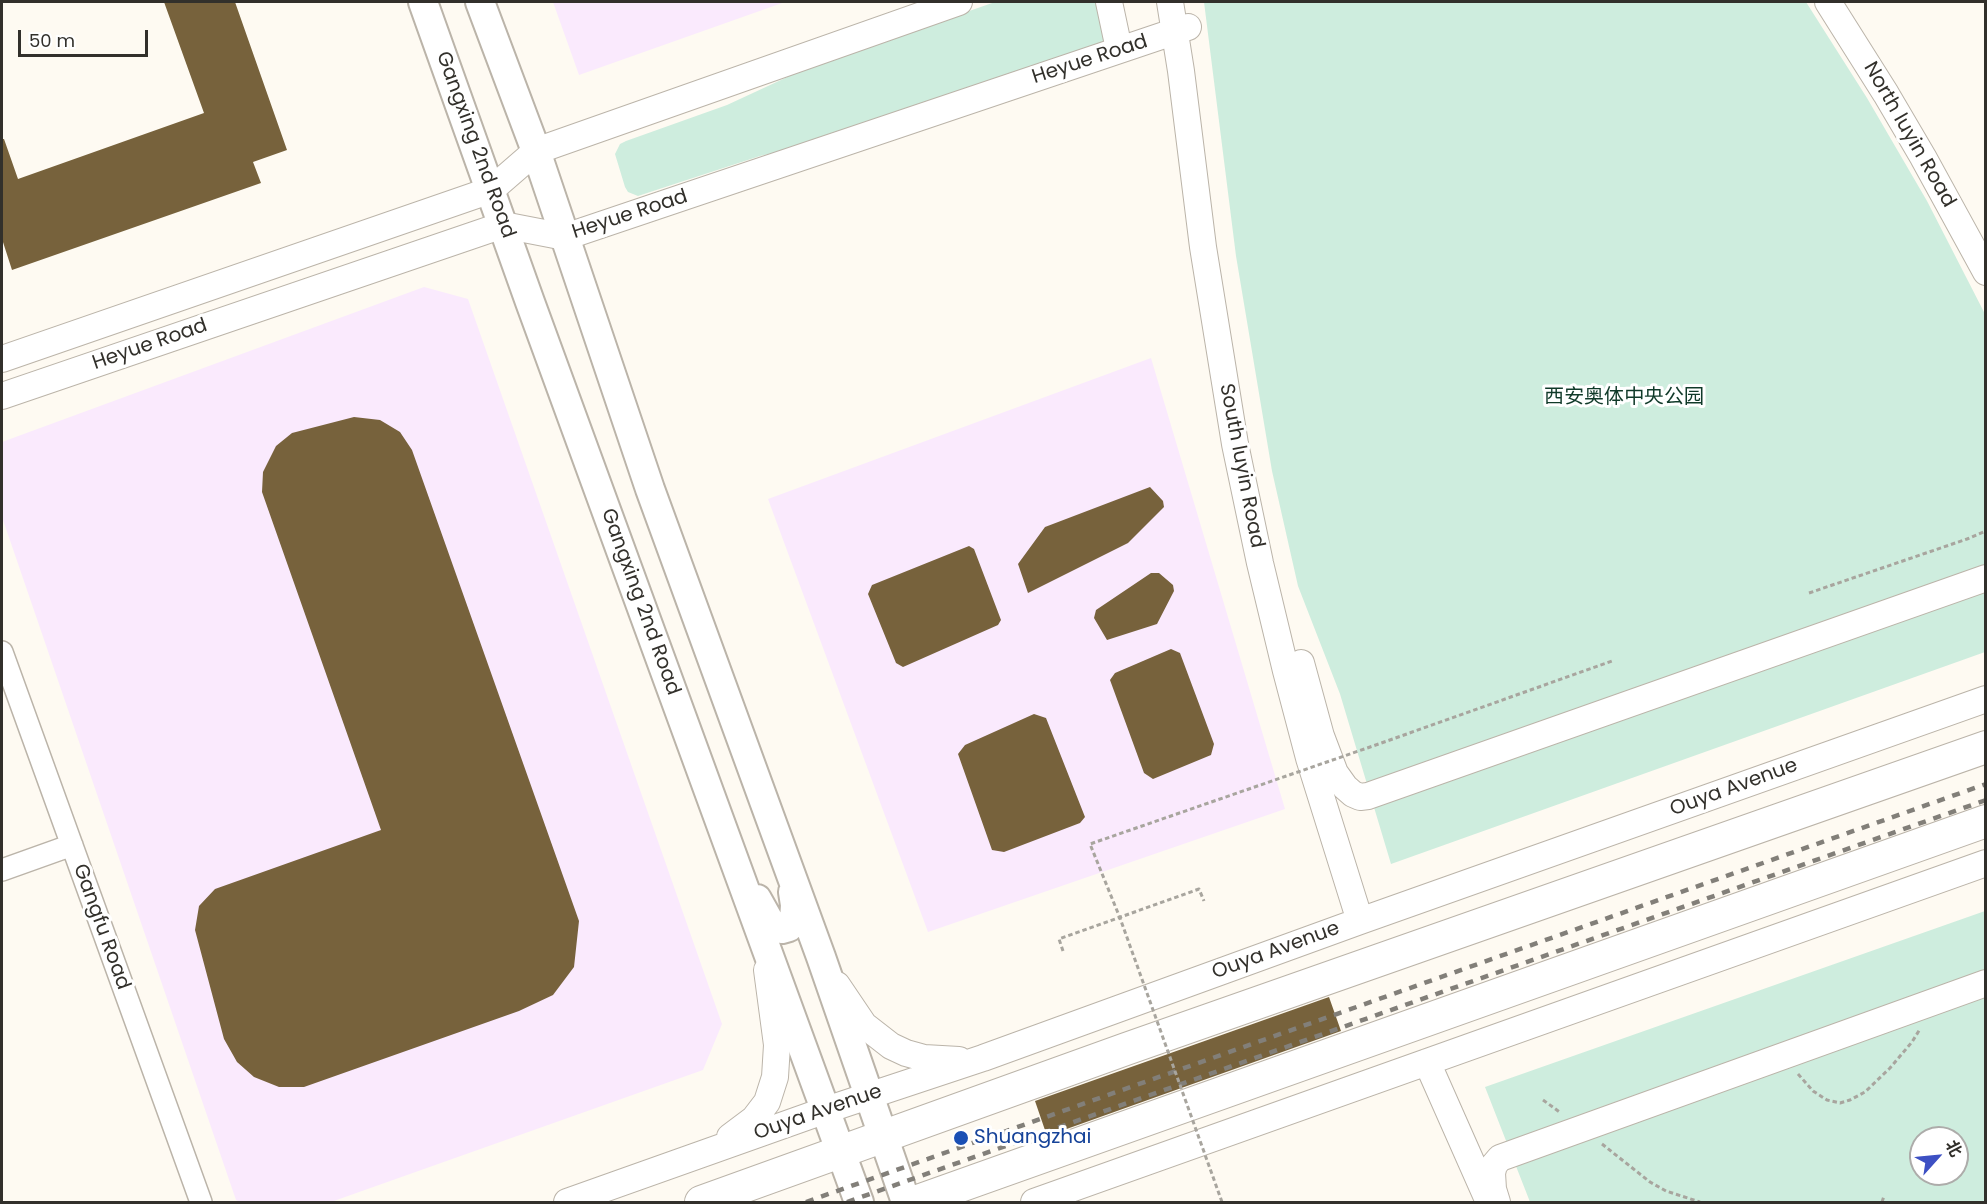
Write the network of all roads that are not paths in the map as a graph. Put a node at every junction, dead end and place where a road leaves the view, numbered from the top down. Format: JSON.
{"nodes":[{"id":1,"x":423,"y":2,"type":"edge"},
{"id":2,"x":480,"y":2,"type":"edge"},
{"id":3,"x":959,"y":2,"type":"edge"},
{"id":4,"x":1109,"y":2,"type":"edge"},
{"id":5,"x":1170,"y":2,"type":"edge"},
{"id":6,"x":1184,"y":2,"type":"edge"},
{"id":7,"x":1828,"y":2,"type":"edge"},
{"id":8,"x":1844,"y":2,"type":"edge"},
{"id":9,"x":1181,"y":29,"type":"junction"},
{"id":10,"x":1119,"y":49,"type":"junction"},
{"id":11,"x":536,"y":151,"type":"junction"},
{"id":12,"x":491,"y":190,"type":"junction"},
{"id":13,"x":503,"y":225,"type":"junction"},
{"id":14,"x":565,"y":237,"type":"junction"},
{"id":15,"x":1986,"y":244,"type":"edge"},
{"id":16,"x":1986,"y":272,"type":"edge"},
{"id":17,"x":2,"y":359,"type":"edge"},
{"id":18,"x":2,"y":396,"type":"edge"},
{"id":19,"x":1986,"y":578,"type":"edge"},
{"id":20,"x":2,"y":652,"type":"edge"},
{"id":21,"x":1986,"y":699,"type":"edge"},
{"id":22,"x":1321,"y":736,"type":"junction"},
{"id":23,"x":1986,"y":747,"type":"edge"},
{"id":24,"x":1986,"y":820,"type":"edge"},
{"id":25,"x":728,"y":844,"type":"junction"},
{"id":26,"x":72,"y":845,"type":"junction"},
{"id":27,"x":1986,"y":863,"type":"edge"},
{"id":28,"x":2,"y":870,"type":"edge"},
{"id":29,"x":790,"y":874,"type":"junction"},
{"id":30,"x":1366,"y":918,"type":"junction"},
{"id":31,"x":759,"y":928,"type":"junction"},
{"id":32,"x":821,"y":957,"type":"junction"},
{"id":33,"x":1986,"y":983,"type":"edge"},
{"id":34,"x":983,"y":1058,"type":"junction"},
{"id":35,"x":1420,"y":1064,"type":"junction"},
{"id":36,"x":868,"y":1095,"type":"junction"},
{"id":37,"x":826,"y":1110,"type":"junction"},
{"id":38,"x":883,"y":1137,"type":"junction"},
{"id":39,"x":840,"y":1152,"type":"junction"},
{"id":40,"x":695,"y":1157,"type":"junction"},
{"id":41,"x":201,"y":1203,"type":"edge"},
{"id":42,"x":567,"y":1203,"type":"edge"},
{"id":43,"x":701,"y":1203,"type":"edge"},
{"id":44,"x":858,"y":1203,"type":"edge"},
{"id":45,"x":906,"y":1203,"type":"edge"},
{"id":46,"x":915,"y":1203,"type":"edge"},
{"id":47,"x":1034,"y":1203,"type":"edge"},
{"id":48,"x":1471,"y":1203,"type":"edge"},
{"id":49,"x":1489,"y":1203,"type":"edge"},
{"id":50,"x":1497,"y":1203,"type":"edge"}],
"edges":[{"from":1,"to":12,"type":"main road","name":"Gangxing 2nd Road"},
{"from":2,"to":11,"type":"main road"},
{"from":3,"to":11,"type":"street","name":"Heyue Road"},
{"from":4,"to":10,"type":"street"},
{"from":5,"to":9,"type":"street","name":"South luyin Road"},
{"from":6,"to":9,"type":"street","name":"South luyin Road"},
{"from":7,"to":16,"type":"street","name":"North luyin Road"},
{"from":8,"to":15,"type":"street","name":"North luyin Road"},
{"from":9,"to":10,"type":"street","name":"Heyue Road"},
{"from":9,"to":22,"type":"street","name":"South luyin Road"},
{"from":9,"to":30,"type":"street","name":"South luyin Road"},
{"from":10,"to":14,"type":"street","name":"Heyue Road"},
{"from":11,"to":12,"type":"street","name":"Heyue Road"},
{"from":11,"to":14,"type":"main road"},
{"from":12,"to":13,"type":"main road","name":"Gangxing 2nd Road"},
{"from":12,"to":17,"type":"street","name":"Heyue Road"},
{"from":13,"to":14,"type":"street","name":"Heyue Road"},
{"from":13,"to":18,"type":"street","name":"Heyue Road"},
{"from":13,"to":25,"type":"main road","name":"Gangxing 2nd Road"},
{"from":14,"to":29,"type":"main road"},
{"from":19,"to":22,"type":"street"},
{"from":20,"to":26,"type":"street","name":"Gangfu Road"},
{"from":21,"to":30,"type":"street","name":"Ouya Avenue"},
{"from":22,"to":30,"type":"street","name":"South luyin Road"},
{"from":23,"to":38,"type":"main road"},
{"from":24,"to":46,"type":"main road"},
{"from":25,"to":29,"type":"main road"},
{"from":25,"to":31,"type":"main road","name":"Gangxing 2nd Road"},
{"from":26,"to":28,"type":"street"},
{"from":26,"to":41,"type":"street","name":"Gangfu Road"},
{"from":27,"to":35,"type":"street"},
{"from":29,"to":32,"type":"main road"},
{"from":30,"to":34,"type":"street","name":"Ouya Avenue"},
{"from":31,"to":37,"type":"main road","name":"Gangxing 2nd Road"},
{"from":31,"to":40,"type":"street"},
{"from":32,"to":34,"type":"street"},
{"from":32,"to":36,"type":"main road"},
{"from":33,"to":50,"type":"street"},
{"from":34,"to":36,"type":"street","name":"Ouya Avenue"},
{"from":35,"to":47,"type":"street"},
{"from":35,"to":48,"type":"street"},
{"from":35,"to":49,"type":"street"},
{"from":36,"to":37,"type":"street","name":"Ouya Avenue"},
{"from":36,"to":38,"type":"main road"},
{"from":37,"to":39,"type":"main road","name":"Gangxing 2nd Road"},
{"from":37,"to":40,"type":"street","name":"Ouya Avenue"},
{"from":38,"to":39,"type":"main road"},
{"from":38,"to":45,"type":"main road"},
{"from":39,"to":43,"type":"main road"},
{"from":39,"to":44,"type":"main road","name":"Gangxing 2nd Road"},
{"from":40,"to":42,"type":"street","name":"Ouya Avenue"}]}
